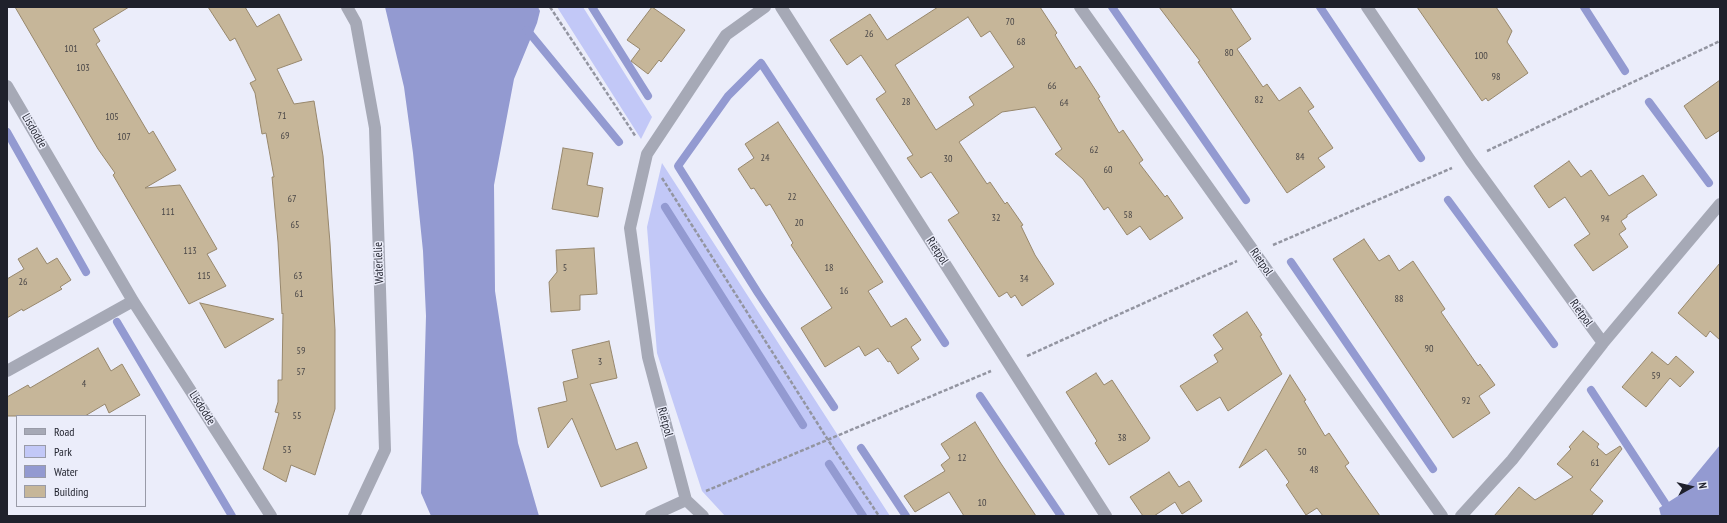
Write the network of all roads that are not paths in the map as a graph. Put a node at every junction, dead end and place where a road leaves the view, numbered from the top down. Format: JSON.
{"nodes":[{"id":1,"x":346,"y":7,"type":"edge"},
{"id":2,"x":765,"y":7,"type":"edge"},
{"id":3,"x":781,"y":7,"type":"edge"},
{"id":4,"x":1080,"y":7,"type":"edge"},
{"id":5,"x":1367,"y":7,"type":"edge"},
{"id":6,"x":7,"y":86,"type":"edge"},
{"id":7,"x":1720,"y":204,"type":"edge"},
{"id":8,"x":133,"y":301,"type":"junction"},
{"id":9,"x":1603,"y":343,"type":"junction"},
{"id":10,"x":7,"y":372,"type":"edge"},
{"id":11,"x":686,"y":500,"type":"junction"},
{"id":12,"x":271,"y":516,"type":"edge"},
{"id":13,"x":354,"y":516,"type":"edge"},
{"id":14,"x":651,"y":516,"type":"edge"},
{"id":15,"x":703,"y":516,"type":"edge"},
{"id":16,"x":1106,"y":516,"type":"edge"},
{"id":17,"x":1442,"y":516,"type":"edge"},
{"id":18,"x":1461,"y":516,"type":"edge"}],
"edges":[{"from":1,"to":13,"type":"street","name":"Waterlelie"},
{"from":2,"to":11,"type":"street","name":"Rietpol"},
{"from":3,"to":16,"type":"street","name":"Rietpol"},
{"from":4,"to":17,"type":"street","name":"Rietpol"},
{"from":5,"to":9,"type":"street","name":"Rietpol"},
{"from":6,"to":8,"type":"street","name":"Lisdodde"},
{"from":7,"to":9,"type":"street"},
{"from":8,"to":10,"type":"street"},
{"from":8,"to":12,"type":"street","name":"Lisdodde"},
{"from":9,"to":18,"type":"street"},
{"from":11,"to":14,"type":"street"},
{"from":11,"to":15,"type":"street"}]}
